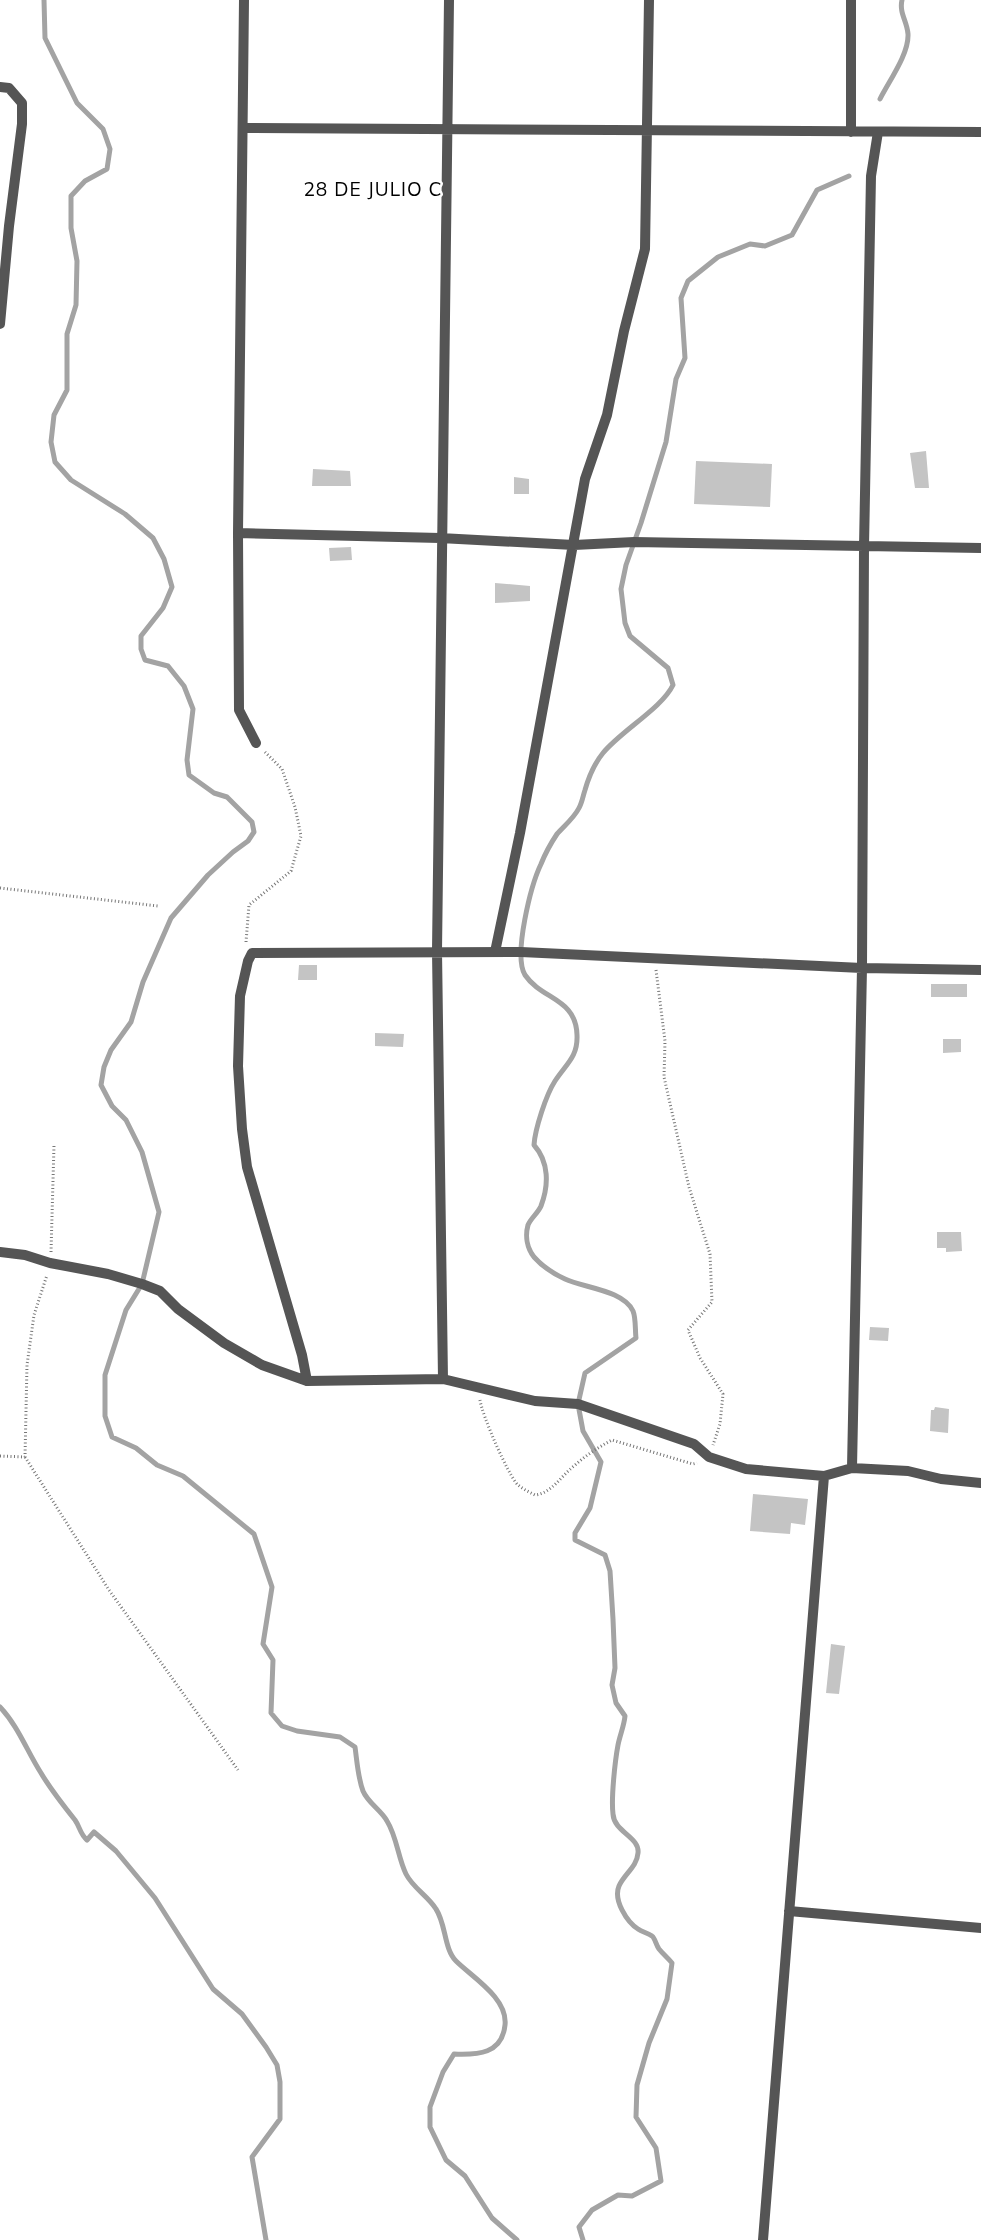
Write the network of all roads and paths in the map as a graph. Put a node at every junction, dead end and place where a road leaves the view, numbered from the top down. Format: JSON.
{"nodes":[{"id":1,"x":244,"y":0,"type":"edge"},
{"id":2,"x":449,"y":0,"type":"edge"},
{"id":3,"x":649,"y":0,"type":"edge"},
{"id":4,"x":851,"y":0,"type":"edge"},
{"id":5,"x":0,"y":87,"type":"edge"},
{"id":6,"x":243,"y":128,"type":"junction"},
{"id":7,"x":447,"y":129,"type":"junction"},
{"id":8,"x":647,"y":129,"type":"junction"},
{"id":9,"x":851,"y":132,"type":"junction"},
{"id":10,"x":878,"y":132,"type":"junction"},
{"id":11,"x":981,"y":132,"type":"edge"},
{"id":12,"x":0,"y":324,"type":"edge"},
{"id":13,"x":238,"y":533,"type":"junction"},
{"id":14,"x":440,"y":538,"type":"junction"},
{"id":15,"x":574,"y":545,"type":"junction"},
{"id":16,"x":864,"y":547,"type":"junction"},
{"id":17,"x":981,"y":548,"type":"edge"},
{"id":18,"x":256,"y":743,"type":"joint"},
{"id":19,"x":0,"y":888,"type":"edge"},
{"id":20,"x":158,"y":906,"type":"dead end"},
{"id":21,"x":437,"y":951,"type":"junction"},
{"id":22,"x":495,"y":952,"type":"junction"},
{"id":23,"x":252,"y":953,"type":"junction"},
{"id":24,"x":655,"y":958,"type":"junction"},
{"id":25,"x":862,"y":968,"type":"junction"},
{"id":26,"x":981,"y":970,"type":"edge"},
{"id":27,"x":54,"y":1145,"type":"dead end"},
{"id":28,"x":0,"y":1252,"type":"edge"},
{"id":29,"x":50,"y":1263,"type":"junction"},
{"id":30,"x":443,"y":1379,"type":"junction"},
{"id":31,"x":306,"y":1381,"type":"junction"},
{"id":32,"x":478,"y":1387,"type":"junction"},
{"id":33,"x":0,"y":1456,"type":"edge"},
{"id":34,"x":24,"y":1457,"type":"junction"},
{"id":35,"x":709,"y":1457,"type":"junction"},
{"id":36,"x":852,"y":1468,"type":"junction"},
{"id":37,"x":824,"y":1476,"type":"junction"},
{"id":38,"x":981,"y":1483,"type":"edge"},
{"id":39,"x":238,"y":1770,"type":"dead end"},
{"id":40,"x":788,"y":1911,"type":"junction"},
{"id":41,"x":981,"y":1928,"type":"edge"},
{"id":42,"x":763,"y":2240,"type":"edge"}],
"edges":[{"from":1,"to":6,"type":"street"},
{"from":2,"to":7,"type":"street"},
{"from":3,"to":8,"type":"street"},
{"from":4,"to":9,"type":"street"},
{"from":5,"to":12,"type":"street"},
{"from":6,"to":7,"type":"street"},
{"from":6,"to":13,"type":"street"},
{"from":7,"to":8,"type":"street"},
{"from":7,"to":14,"type":"street"},
{"from":8,"to":9,"type":"street"},
{"from":8,"to":15,"type":"street"},
{"from":9,"to":10,"type":"street"},
{"from":10,"to":11,"type":"street"},
{"from":10,"to":16,"type":"street"},
{"from":13,"to":14,"type":"street"},
{"from":13,"to":18,"type":"street"},
{"from":14,"to":15,"type":"street"},
{"from":14,"to":21,"type":"street"},
{"from":15,"to":16,"type":"street"},
{"from":15,"to":22,"type":"street"},
{"from":16,"to":17,"type":"street"},
{"from":16,"to":25,"type":"street"},
{"from":18,"to":23,"type":"path"},
{"from":19,"to":20,"type":"path"},
{"from":21,"to":22,"type":"street"},
{"from":21,"to":23,"type":"street"},
{"from":21,"to":30,"type":"street"},
{"from":22,"to":24,"type":"street"},
{"from":23,"to":31,"type":"street"},
{"from":24,"to":25,"type":"street"},
{"from":24,"to":35,"type":"path"},
{"from":25,"to":26,"type":"street"},
{"from":25,"to":36,"type":"street"},
{"from":27,"to":29,"type":"path"},
{"from":28,"to":29,"type":"street"},
{"from":29,"to":31,"type":"street"},
{"from":29,"to":34,"type":"path"},
{"from":30,"to":31,"type":"street"},
{"from":30,"to":32,"type":"street"},
{"from":32,"to":35,"type":"street"},
{"from":32,"to":35,"type":"path"},
{"from":33,"to":34,"type":"path"},
{"from":34,"to":39,"type":"path"},
{"from":35,"to":37,"type":"street"},
{"from":36,"to":37,"type":"street"},
{"from":36,"to":38,"type":"street"},
{"from":37,"to":40,"type":"street"},
{"from":40,"to":41,"type":"street"},
{"from":40,"to":42,"type":"street"}]}
